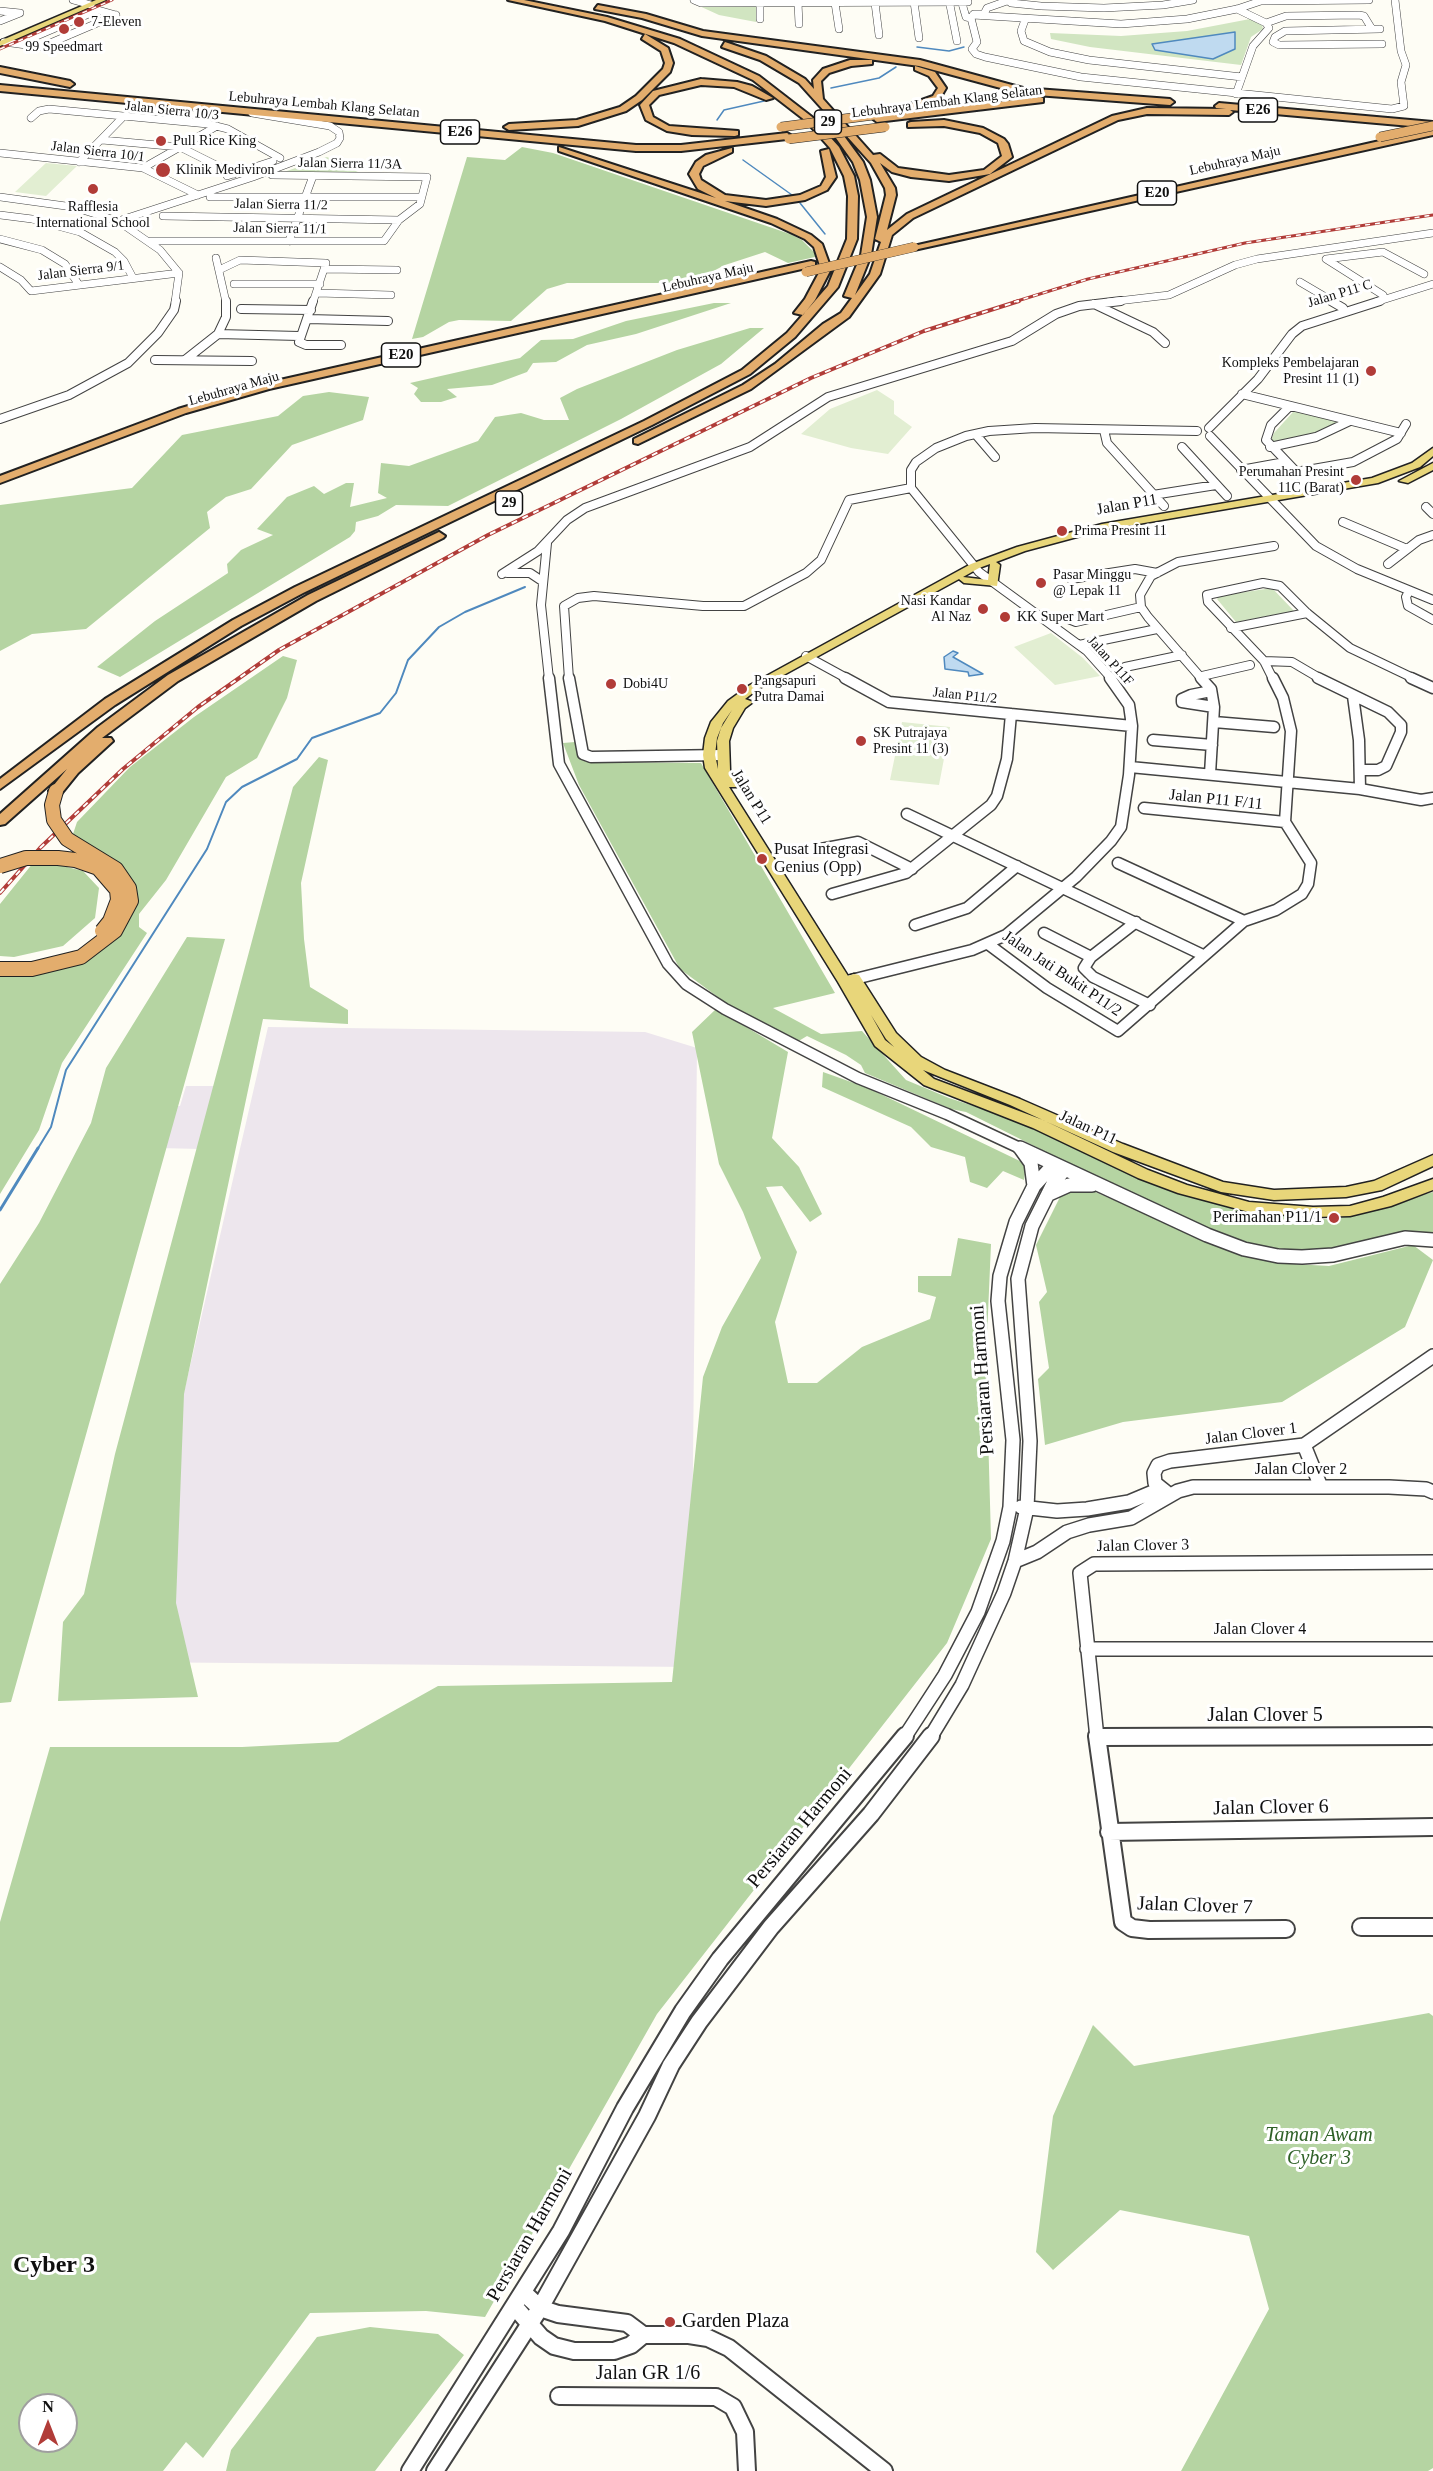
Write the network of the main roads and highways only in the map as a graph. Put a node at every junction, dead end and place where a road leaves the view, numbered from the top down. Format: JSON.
{"nodes":[{"id":1,"x":102,"y":0,"type":"edge"},
{"id":2,"x":554,"y":0,"type":"edge"},
{"id":3,"x":509,"y":1,"type":"edge"},
{"id":4,"x":75,"y":2,"type":"edge"},
{"id":5,"x":91,"y":4,"type":"edge"},
{"id":6,"x":589,"y":5,"type":"junction"},
{"id":7,"x":603,"y":23,"type":"junction"},
{"id":8,"x":1,"y":42,"type":"edge"},
{"id":9,"x":0,"y":70,"type":"edge"},
{"id":10,"x":0,"y":86,"type":"edge"},
{"id":11,"x":0,"y":93,"type":"edge"},
{"id":12,"x":95,"y":97,"type":"junction"},
{"id":13,"x":819,"y":98,"type":"junction"},
{"id":14,"x":1170,"y":102,"type":"junction"},
{"id":15,"x":785,"y":107,"type":"junction"},
{"id":16,"x":279,"y":109,"type":"junction"},
{"id":17,"x":1228,"y":112,"type":"junction"},
{"id":18,"x":879,"y":121,"type":"junction"},
{"id":19,"x":424,"y":123,"type":"junction"},
{"id":20,"x":1433,"y":128,"type":"edge"},
{"id":21,"x":463,"y":132,"type":"junction"},
{"id":22,"x":741,"y":133,"type":"junction"},
{"id":23,"x":785,"y":133,"type":"junction"},
{"id":24,"x":857,"y":141,"type":"junction"},
{"id":25,"x":654,"y":143,"type":"junction"},
{"id":26,"x":826,"y":152,"type":"junction"},
{"id":27,"x":911,"y":245,"type":"junction"},
{"id":28,"x":808,"y":268,"type":"junction"},
{"id":29,"x":849,"y":296,"type":"junction"},
{"id":30,"x":810,"y":300,"type":"junction"},
{"id":31,"x":827,"y":326,"type":"junction"},
{"id":32,"x":700,"y":396,"type":"junction"},
{"id":33,"x":1433,"y":451,"type":"edge"},
{"id":34,"x":1433,"y":466,"type":"edge"},
{"id":35,"x":0,"y":480,"type":"edge"},
{"id":36,"x":0,"y":489,"type":"edge"},
{"id":37,"x":1270,"y":501,"type":"junction"},
{"id":38,"x":995,"y":566,"type":"junction"},
{"id":39,"x":977,"y":569,"type":"junction"},
{"id":40,"x":964,"y":580,"type":"junction"},
{"id":41,"x":232,"y":643,"type":"junction"},
{"id":42,"x":810,"y":658,"type":"junction"},
{"id":43,"x":46,"y":749,"type":"junction"},
{"id":44,"x":0,"y":785,"type":"edge"},
{"id":45,"x":0,"y":796,"type":"edge"},
{"id":46,"x":0,"y":821,"type":"edge"},
{"id":47,"x":0,"y":866,"type":"edge"},
{"id":48,"x":0,"y":961,"type":"edge"},
{"id":49,"x":0,"y":969,"type":"edge"},
{"id":50,"x":1068,"y":1132,"type":"junction"},
{"id":51,"x":1118,"y":1148,"type":"junction"},
{"id":52,"x":1095,"y":1151,"type":"junction"},
{"id":53,"x":1433,"y":1160,"type":"edge"},
{"id":54,"x":1433,"y":1184,"type":"edge"}],
"edges":[{"from":1,"to":5,"type":"main road"},
{"from":2,"to":6,"type":"highway"},
{"from":2,"to":29,"type":"highway","number":"29"},
{"from":3,"to":7,"type":"highway"},
{"from":3,"to":32,"type":"highway","number":"29"},
{"from":4,"to":5,"type":"main road"},
{"from":4,"to":8,"type":"main road"},
{"from":5,"to":8,"type":"main road"},
{"from":6,"to":13,"type":"highway"},
{"from":6,"to":14,"type":"highway"},
{"from":7,"to":15,"type":"highway"},
{"from":7,"to":19,"type":"highway"},
{"from":9,"to":16,"type":"highway"},
{"from":10,"to":12,"type":"highway","name":"Lebuhraya Lembah Klang Selatan","number":"E26"},
{"from":10,"to":16,"type":"highway","name":"Lebuhraya Lembah Klang Selatan","number":"E26"},
{"from":11,"to":12,"type":"highway"},
{"from":12,"to":21,"type":"highway","name":"Lebuhraya Lembah Klang Selatan","number":"E26"},
{"from":13,"to":18,"type":"highway"},
{"from":13,"to":24,"type":"highway"},
{"from":14,"to":18,"type":"highway","name":"Lebuhraya Lembah Klang Selatan","number":"E26"},
{"from":14,"to":20,"type":"highway","name":"Lebuhraya Lembah Klang Selatan","number":"E26"},
{"from":15,"to":22,"type":"highway"},
{"from":15,"to":26,"type":"highway"},
{"from":16,"to":19,"type":"highway","name":"Lebuhraya Lembah Klang Selatan","number":"E26"},
{"from":17,"to":18,"type":"highway","name":"Lebuhraya Lembah Klang Selatan","number":"E26"},
{"from":17,"to":20,"type":"highway","name":"Lebuhraya Lembah Klang Selatan","number":"E26"},
{"from":17,"to":31,"type":"highway"},
{"from":18,"to":23,"type":"highway","bridge":true},
{"from":18,"to":23,"type":"highway","bridge":true},
{"from":18,"to":24,"type":"highway"},
{"from":19,"to":25,"type":"highway","name":"Lebuhraya Lembah Klang Selatan","number":"E26"},
{"from":20,"to":27,"type":"highway","name":"Lebuhraya Maju","number":"E20","bridge":true},
{"from":20,"to":27,"type":"highway","name":"Lebuhraya Maju","number":"E20"},
{"from":21,"to":23,"type":"highway","name":"Lebuhraya Lembah Klang Selatan","number":"E26"},
{"from":21,"to":30,"type":"highway"},
{"from":22,"to":23,"type":"highway"},
{"from":22,"to":25,"type":"highway"},
{"from":23,"to":25,"type":"highway","name":"Lebuhraya Lembah Klang Selatan","number":"E26"},
{"from":23,"to":26,"type":"highway"},
{"from":24,"to":29,"type":"highway"},
{"from":26,"to":30,"type":"highway"},
{"from":27,"to":28,"type":"highway","name":"Lebuhraya Maju","number":"E20","bridge":true},
{"from":28,"to":35,"type":"highway","name":"Lebuhraya Maju","number":"E20"},
{"from":28,"to":36,"type":"highway","name":"Lebuhraya Maju","number":"E20"},
{"from":29,"to":31,"type":"highway","number":"29"},
{"from":30,"to":32,"type":"highway"},
{"from":31,"to":41,"type":"highway","number":"29"},
{"from":32,"to":43,"type":"highway","number":"29"},
{"from":33,"to":37,"type":"main road","name":"Jalan P11"},
{"from":34,"to":37,"type":"main road","name":"Jalan P11"},
{"from":37,"to":38,"type":"main road","name":"Jalan P11"},
{"from":37,"to":39,"type":"main road","name":"Jalan P11"},
{"from":38,"to":39,"type":"main road","name":"Jalan P11"},
{"from":38,"to":40,"type":"main road"},
{"from":39,"to":40,"type":"main road","name":"Jalan P11"},
{"from":39,"to":42,"type":"main road","name":"Jalan P11"},
{"from":40,"to":42,"type":"main road","name":"Jalan P11"},
{"from":41,"to":46,"type":"highway","number":"29"},
{"from":41,"to":49,"type":"highway","bridge":true},
{"from":42,"to":50,"type":"main road","name":"Jalan P11"},
{"from":43,"to":44,"type":"highway"},
{"from":43,"to":45,"type":"highway","number":"29"},
{"from":47,"to":48,"type":"highway","bridge":true},
{"from":50,"to":51,"type":"main road","name":"Jalan P11"},
{"from":50,"to":52,"type":"main road","name":"Jalan P11"},
{"from":51,"to":52,"type":"main road"},
{"from":51,"to":53,"type":"main road","name":"Jalan P11"},
{"from":52,"to":54,"type":"main road","name":"Jalan P11"}]}
